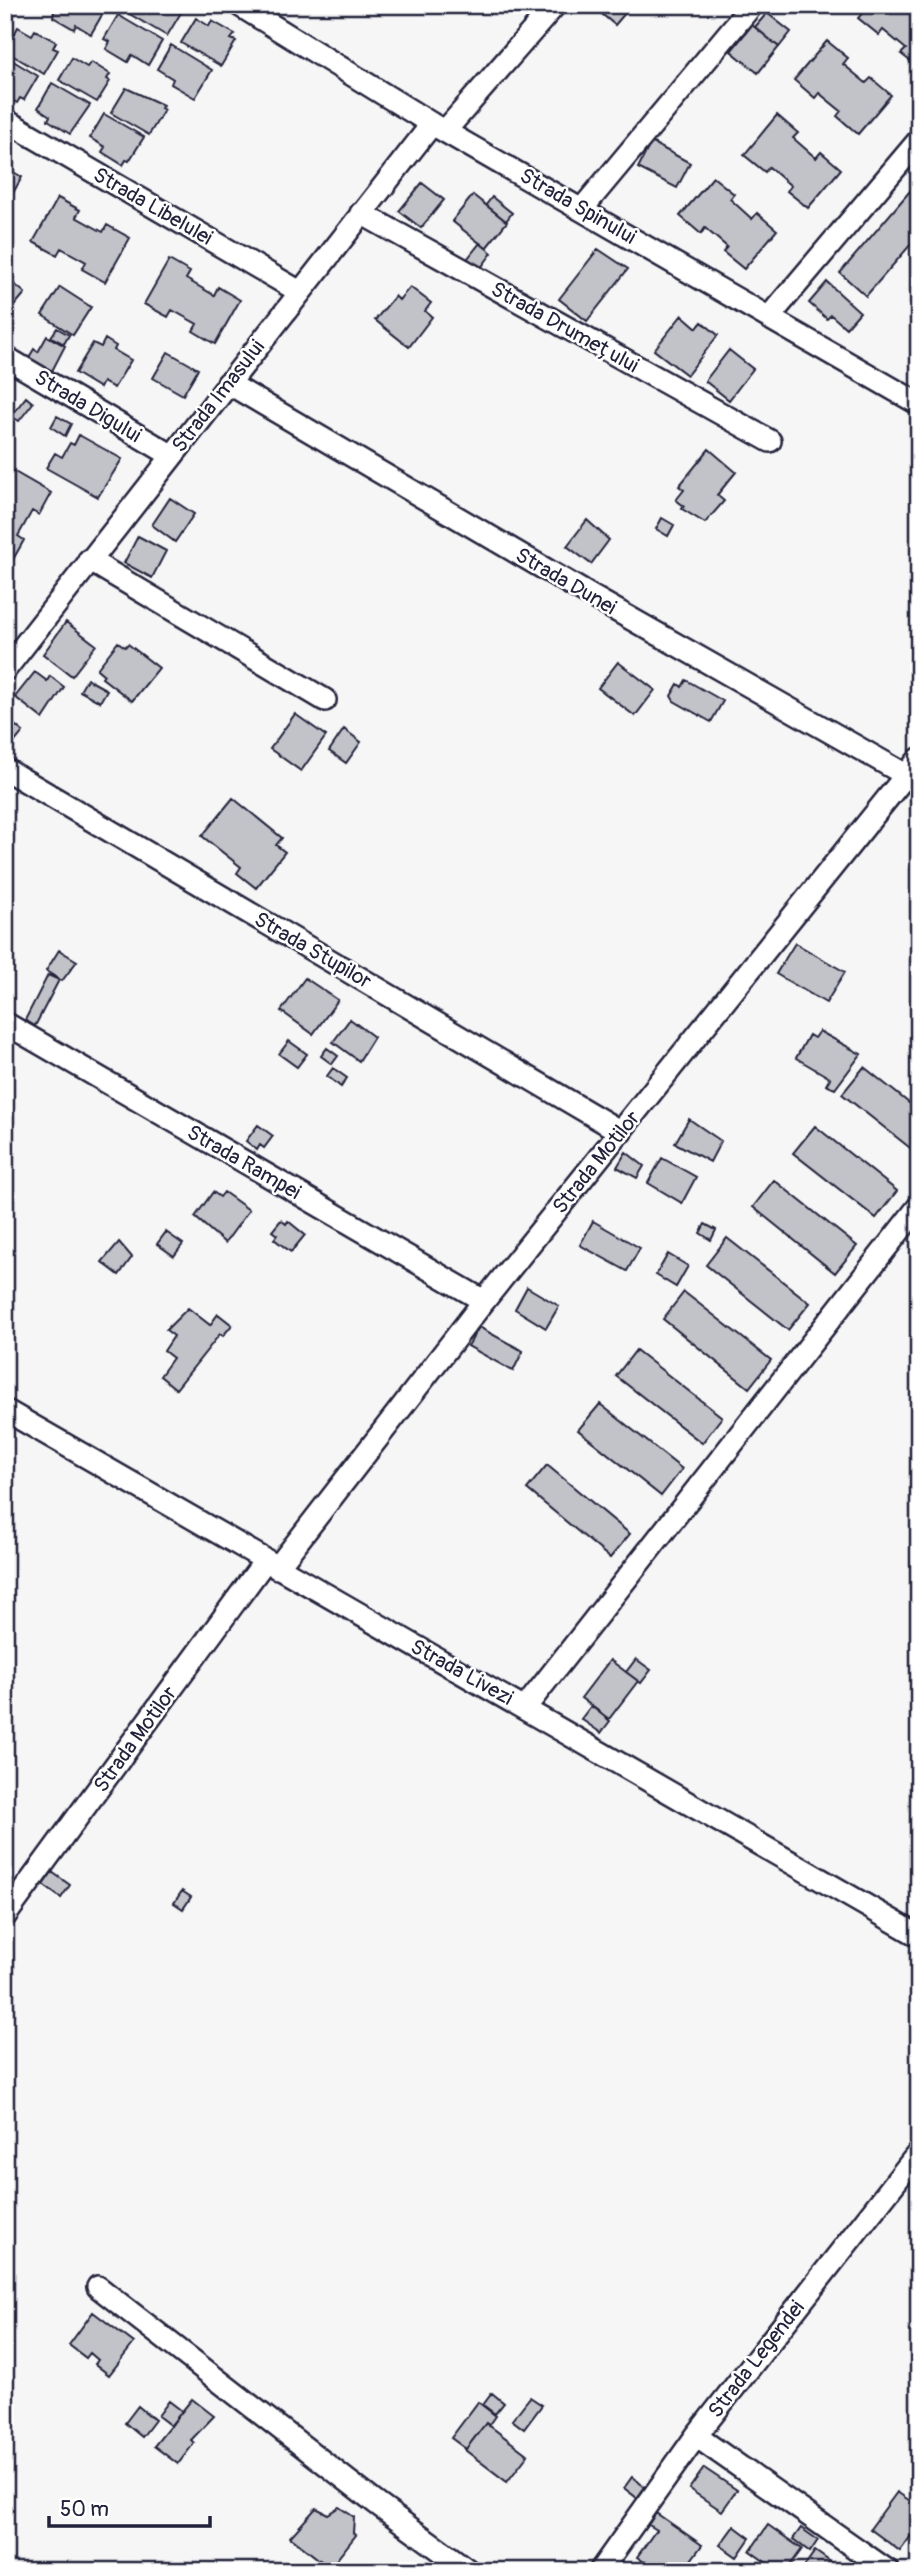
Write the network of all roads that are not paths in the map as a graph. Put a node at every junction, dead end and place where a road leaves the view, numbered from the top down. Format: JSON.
{"nodes":[{"id":1,"x":239,"y":5,"type":"edge"},
{"id":2,"x":555,"y":5,"type":"edge"},
{"id":3,"x":752,"y":5,"type":"edge"},
{"id":4,"x":5,"y":120,"type":"edge"},
{"id":5,"x":439,"y":127,"type":"junction"},
{"id":6,"x":919,"y":140,"type":"edge"},
{"id":7,"x":582,"y":209,"type":"junction"},
{"id":8,"x":361,"y":212,"type":"junction"},
{"id":9,"x":300,"y":292,"type":"junction"},
{"id":10,"x":770,"y":316,"type":"junction"},
{"id":11,"x":5,"y":357,"type":"edge"},
{"id":12,"x":228,"y":383,"type":"junction"},
{"id":13,"x":919,"y":404,"type":"edge"},
{"id":14,"x":770,"y":441,"type":"dead end"},
{"id":15,"x":171,"y":455,"type":"junction"},
{"id":16,"x":89,"y":560,"type":"junction"},
{"id":17,"x":5,"y":670,"type":"edge"},
{"id":18,"x":325,"y":700,"type":"dead end"},
{"id":19,"x":913,"y":767,"type":"edge"},
{"id":20,"x":5,"y":769,"type":"edge"},
{"id":21,"x":5,"y":1023,"type":"edge"},
{"id":22,"x":621,"y":1132,"type":"junction"},
{"id":23,"x":919,"y":1206,"type":"edge"},
{"id":24,"x":484,"y":1301,"type":"junction"},
{"id":25,"x":5,"y":1410,"type":"edge"},
{"id":26,"x":271,"y":1564,"type":"junction"},
{"id":27,"x":525,"y":1708,"type":"junction"},
{"id":28,"x":5,"y":1916,"type":"edge"},
{"id":29,"x":919,"y":1936,"type":"edge"},
{"id":30,"x":919,"y":2152,"type":"edge"},
{"id":31,"x":98,"y":2287,"type":"dead end"},
{"id":32,"x":696,"y":2436,"type":"junction"},
{"id":33,"x":610,"y":2567,"type":"edge"},
{"id":34,"x":469,"y":2571,"type":"edge"},
{"id":35,"x":888,"y":2571,"type":"edge"}],
"edges":[{"from":1,"to":5,"type":"street","name":"Strada Spinului"},
{"from":2,"to":5,"type":"street","name":"Strada Imasului"},
{"from":3,"to":7,"type":"street"},
{"from":4,"to":9,"type":"street","name":"Strada Libelulei"},
{"from":5,"to":7,"type":"street","name":"Strada Spinului"},
{"from":5,"to":8,"type":"street","name":"Strada Imasului"},
{"from":6,"to":10,"type":"street"},
{"from":7,"to":10,"type":"street","name":"Strada Spinului"},
{"from":8,"to":9,"type":"street","name":"Strada Imasului"},
{"from":8,"to":14,"type":"street","name":"Strada Drumețului"},
{"from":9,"to":12,"type":"street","name":"Strada Imasului"},
{"from":10,"to":13,"type":"street","name":"Strada Spinului"},
{"from":11,"to":15,"type":"street","name":"Strada Digului"},
{"from":12,"to":15,"type":"street","name":"Strada Imasului"},
{"from":12,"to":19,"type":"street","name":"Strada Dunei"},
{"from":15,"to":16,"type":"street","name":"Strada Imasului"},
{"from":16,"to":17,"type":"street","name":"Strada Imasului"},
{"from":16,"to":18,"type":"street"},
{"from":19,"to":22,"type":"street","name":"Strada Motilor"},
{"from":20,"to":22,"type":"street","name":"Strada Stupilor"},
{"from":21,"to":24,"type":"street","name":"Strada Rampei"},
{"from":22,"to":24,"type":"street","name":"Strada Motilor"},
{"from":23,"to":27,"type":"street"},
{"from":24,"to":26,"type":"street","name":"Strada Motilor"},
{"from":25,"to":26,"type":"street","name":"Strada Livezi"},
{"from":26,"to":27,"type":"street","name":"Strada Livezi"},
{"from":26,"to":28,"type":"street","name":"Strada Motilor"},
{"from":27,"to":29,"type":"street","name":"Strada Livezi"},
{"from":30,"to":32,"type":"street","name":"Strada Legendei"},
{"from":31,"to":34,"type":"street"},
{"from":32,"to":33,"type":"street","name":"Strada Legendei"},
{"from":32,"to":35,"type":"street"}]}
